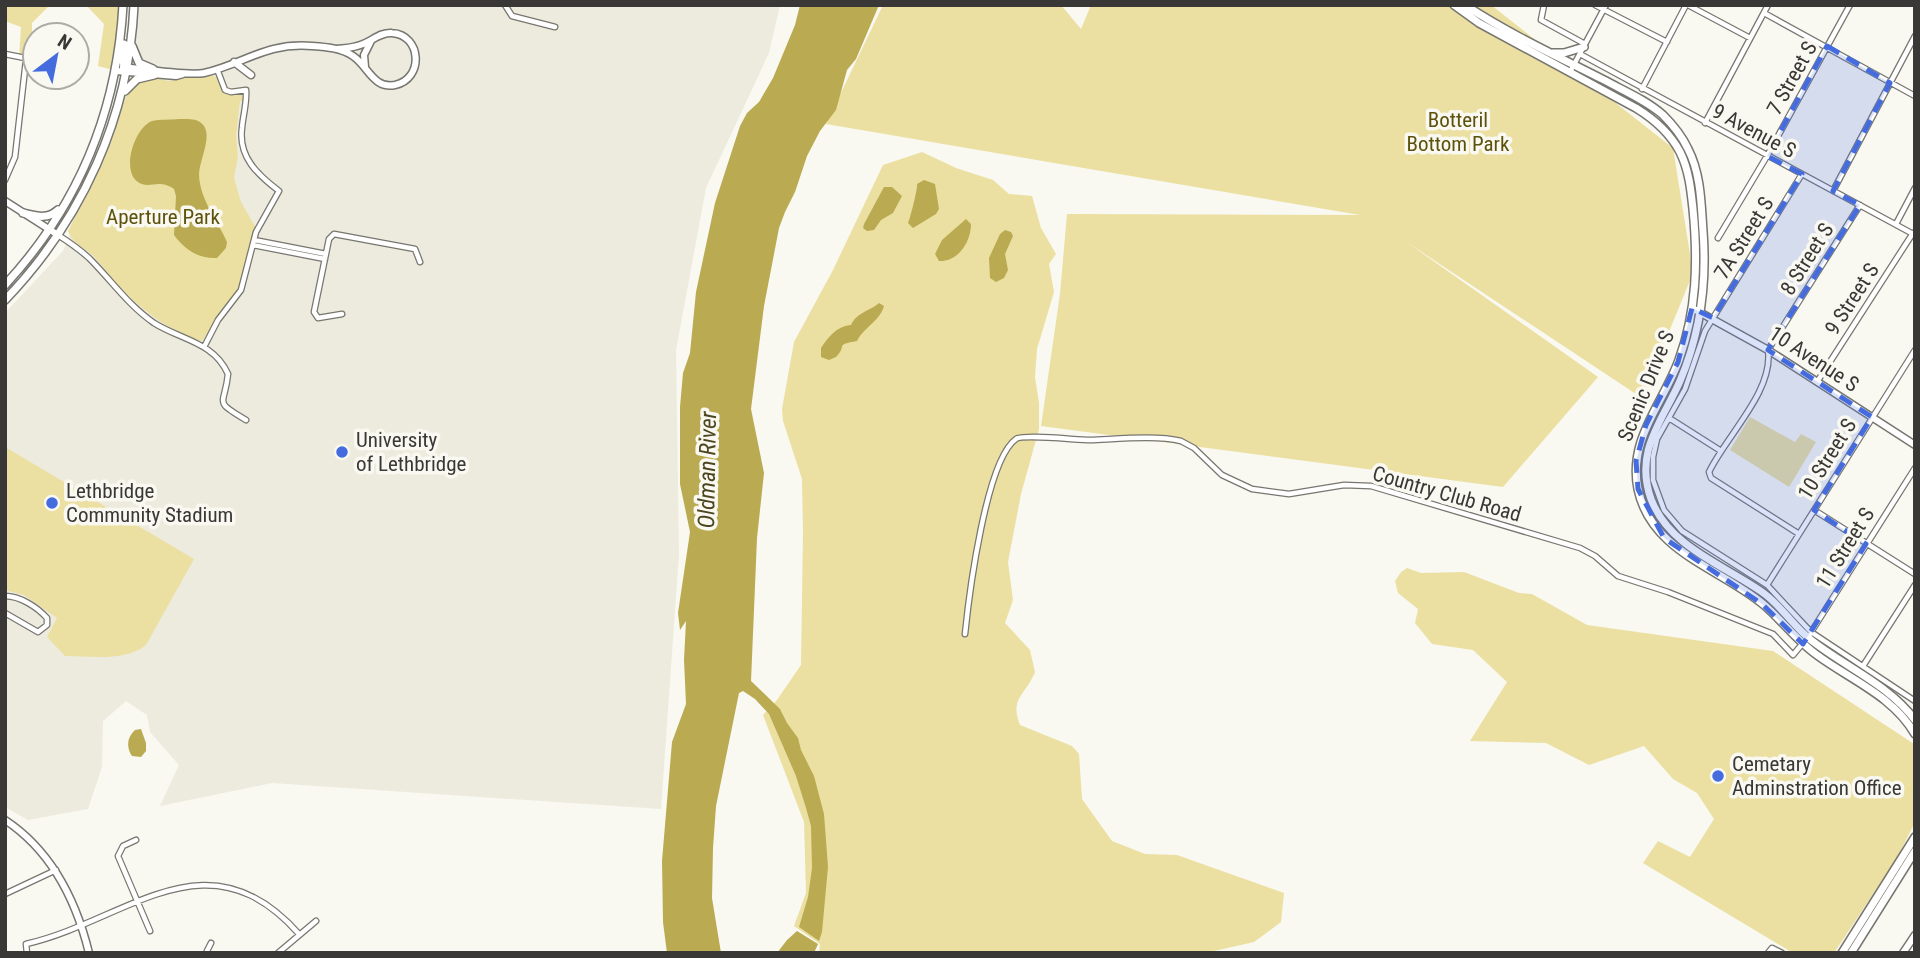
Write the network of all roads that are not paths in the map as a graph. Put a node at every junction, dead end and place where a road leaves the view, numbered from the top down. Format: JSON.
{"nodes":[{"id":1,"x":123,"y":5,"type":"edge"},
{"id":2,"x":134,"y":5,"type":"edge"},
{"id":3,"x":505,"y":5,"type":"edge"},
{"id":4,"x":1454,"y":5,"type":"edge"},
{"id":5,"x":1465,"y":5,"type":"edge"},
{"id":6,"x":1544,"y":5,"type":"edge"},
{"id":7,"x":1595,"y":5,"type":"edge"},
{"id":8,"x":1687,"y":5,"type":"edge"},
{"id":9,"x":1768,"y":5,"type":"edge"},
{"id":10,"x":1850,"y":5,"type":"edge"},
{"id":11,"x":1605,"y":8,"type":"edge"},
{"id":12,"x":1765,"y":13,"type":"junction"},
{"id":13,"x":555,"y":27,"type":"dead end"},
{"id":14,"x":1915,"y":36,"type":"edge"},
{"id":15,"x":1750,"y":38,"type":"junction"},
{"id":16,"x":373,"y":39,"type":"junction"},
{"id":17,"x":131,"y":40,"type":"junction"},
{"id":18,"x":1667,"y":43,"type":"junction"},
{"id":19,"x":1827,"y":47,"type":"junction"},
{"id":20,"x":1583,"y":48,"type":"junction"},
{"id":21,"x":337,"y":49,"type":"junction"},
{"id":22,"x":1552,"y":54,"type":"junction"},
{"id":23,"x":245,"y":57,"type":"junction"},
{"id":24,"x":234,"y":62,"type":"junction"},
{"id":25,"x":122,"y":69,"type":"junction"},
{"id":26,"x":217,"y":69,"type":"junction"},
{"id":27,"x":1573,"y":69,"type":"junction"},
{"id":28,"x":154,"y":72,"type":"junction"},
{"id":29,"x":369,"y":75,"type":"junction"},
{"id":30,"x":1890,"y":83,"type":"junction"},
{"id":31,"x":1642,"y":89,"type":"junction"},
{"id":32,"x":23,"y":91,"type":"edge"},
{"id":33,"x":1915,"y":96,"type":"edge"},
{"id":34,"x":120,"y":98,"type":"junction"},
{"id":35,"x":1705,"y":123,"type":"junction"},
{"id":36,"x":1767,"y":156,"type":"junction"},
{"id":37,"x":84,"y":170,"type":"junction"},
{"id":38,"x":1802,"y":174,"type":"junction"},
{"id":39,"x":5,"y":180,"type":"edge"},
{"id":40,"x":1915,"y":188,"type":"edge"},
{"id":41,"x":1833,"y":191,"type":"junction"},
{"id":42,"x":5,"y":201,"type":"edge"},
{"id":43,"x":66,"y":202,"type":"junction"},
{"id":44,"x":1860,"y":205,"type":"junction"},
{"id":45,"x":23,"y":213,"type":"junction"},
{"id":46,"x":1895,"y":224,"type":"junction"},
{"id":47,"x":50,"y":230,"type":"junction"},
{"id":48,"x":1914,"y":234,"type":"edge"},
{"id":49,"x":58,"y":235,"type":"junction"},
{"id":50,"x":1718,"y":237,"type":"dead end"},
{"id":51,"x":253,"y":243,"type":"junction"},
{"id":52,"x":326,"y":257,"type":"junction"},
{"id":53,"x":420,"y":262,"type":"dead end"},
{"id":54,"x":26,"y":277,"type":"junction"},
{"id":55,"x":5,"y":285,"type":"edge"},
{"id":56,"x":5,"y":300,"type":"edge"},
{"id":57,"x":1692,"y":308,"type":"junction"},
{"id":58,"x":1702,"y":313,"type":"junction"},
{"id":59,"x":342,"y":314,"type":"dead end"},
{"id":60,"x":1713,"y":318,"type":"junction"},
{"id":61,"x":204,"y":347,"type":"junction"},
{"id":62,"x":1768,"y":350,"type":"junction"},
{"id":63,"x":1915,"y":350,"type":"edge"},
{"id":64,"x":1817,"y":382,"type":"junction"},
{"id":65,"x":1872,"y":417,"type":"junction"},
{"id":66,"x":1669,"y":418,"type":"junction"},
{"id":67,"x":246,"y":420,"type":"dead end"},
{"id":68,"x":1915,"y":445,"type":"edge"},
{"id":69,"x":1721,"y":451,"type":"junction"},
{"id":70,"x":1915,"y":468,"type":"edge"},
{"id":71,"x":1814,"y":510,"type":"junction"},
{"id":72,"x":1798,"y":534,"type":"junction"},
{"id":73,"x":1866,"y":544,"type":"junction"},
{"id":74,"x":1915,"y":574,"type":"edge"},
{"id":75,"x":1767,"y":585,"type":"junction"},
{"id":76,"x":1915,"y":585,"type":"edge"},
{"id":77,"x":5,"y":596,"type":"edge"},
{"id":78,"x":5,"y":613,"type":"edge"},
{"id":79,"x":965,"y":634,"type":"dead end"},
{"id":80,"x":1807,"y":638,"type":"junction"},
{"id":81,"x":1863,"y":666,"type":"junction"},
{"id":82,"x":1915,"y":701,"type":"edge"},
{"id":83,"x":1915,"y":720,"type":"edge"},
{"id":84,"x":1915,"y":734,"type":"edge"},
{"id":85,"x":5,"y":820,"type":"edge"},
{"id":86,"x":1915,"y":837,"type":"edge"},
{"id":87,"x":136,"y":840,"type":"dead end"},
{"id":88,"x":1915,"y":851,"type":"edge"},
{"id":89,"x":57,"y":870,"type":"junction"},
{"id":90,"x":5,"y":894,"type":"edge"},
{"id":91,"x":139,"y":900,"type":"junction"},
{"id":92,"x":316,"y":921,"type":"dead end"},
{"id":93,"x":82,"y":923,"type":"junction"},
{"id":94,"x":150,"y":931,"type":"dead end"},
{"id":95,"x":299,"y":934,"type":"junction"},
{"id":96,"x":1915,"y":935,"type":"edge"},
{"id":97,"x":211,"y":943,"type":"dead end"},
{"id":98,"x":27,"y":953,"type":"edge"},
{"id":99,"x":89,"y":953,"type":"edge"},
{"id":100,"x":206,"y":953,"type":"edge"},
{"id":101,"x":278,"y":953,"type":"edge"},
{"id":102,"x":1768,"y":953,"type":"edge"},
{"id":103,"x":1782,"y":953,"type":"edge"},
{"id":104,"x":1842,"y":953,"type":"edge"},
{"id":105,"x":1852,"y":953,"type":"edge"},
{"id":106,"x":1903,"y":953,"type":"edge"}],
"edges":[{"from":1,"to":25,"type":"main road"},
{"from":2,"to":17,"type":"main road"},
{"from":3,"to":13,"type":"street"},
{"from":4,"to":27,"type":"main road","name":"Scenic Drive S"},
{"from":5,"to":22,"type":"main road","name":"Scenic Drive S"},
{"from":6,"to":20,"type":"street","name":"9 Avenue S"},
{"from":7,"to":11,"type":"street"},
{"from":8,"to":15,"type":"street"},
{"from":8,"to":18,"type":"street"},
{"from":9,"to":12,"type":"street"},
{"from":10,"to":19,"type":"street","name":"7 Street S"},
{"from":11,"to":18,"type":"street"},
{"from":11,"to":20,"type":"street"},
{"from":12,"to":15,"type":"street"},
{"from":12,"to":19,"type":"street"},
{"from":14,"to":30,"type":"street","name":"8 Street S"},
{"from":15,"to":35,"type":"street"},
{"from":16,"to":21,"type":"street"},
{"from":16,"to":29,"type":"street"},
{"from":16,"to":29,"type":"street"},
{"from":17,"to":25,"type":"main road"},
{"from":17,"to":28,"type":"main road"},
{"from":18,"to":31,"type":"street"},
{"from":19,"to":30,"type":"street"},
{"from":19,"to":36,"type":"street","name":"7 Street S"},
{"from":20,"to":22,"type":"main road"},
{"from":20,"to":27,"type":"street"},
{"from":20,"to":31,"type":"street","name":"9 Avenue S"},
{"from":21,"to":23,"type":"street"},
{"from":21,"to":29,"type":"street"},
{"from":22,"to":27,"type":"main road","name":"Scenic Drive S"},
{"from":23,"to":24,"type":"street"},
{"from":23,"to":24,"type":"street"},
{"from":24,"to":26,"type":"street"},
{"from":25,"to":28,"type":"street"},
{"from":25,"to":34,"type":"main road"},
{"from":25,"to":37,"type":"main road"},
{"from":26,"to":28,"type":"street"},
{"from":26,"to":51,"type":"street"},
{"from":27,"to":57,"type":"main road","name":"Scenic Drive S"},
{"from":27,"to":58,"type":"main road","name":"Scenic Drive S"},
{"from":28,"to":34,"type":"main road"},
{"from":30,"to":33,"type":"street"},
{"from":30,"to":41,"type":"street","name":"8 Street S"},
{"from":31,"to":35,"type":"street","name":"9 Avenue S"},
{"from":32,"to":39,"type":"street"},
{"from":34,"to":49,"type":"main road"},
{"from":35,"to":36,"type":"street","name":"9 Avenue S"},
{"from":36,"to":38,"type":"street","name":"9 Avenue S"},
{"from":36,"to":50,"type":"street","name":"7 Street S"},
{"from":37,"to":43,"type":"main road"},
{"from":37,"to":49,"type":"main road"},
{"from":38,"to":41,"type":"street","name":"9 Avenue S"},
{"from":38,"to":60,"type":"street","name":"7A Street S"},
{"from":40,"to":46,"type":"street"},
{"from":41,"to":44,"type":"street","name":"9 Avenue S"},
{"from":42,"to":45,"type":"street"},
{"from":43,"to":45,"type":"main road"},
{"from":43,"to":47,"type":"main road"},
{"from":44,"to":46,"type":"street","name":"9 Avenue S"},
{"from":44,"to":62,"type":"street","name":"8 Street S"},
{"from":45,"to":47,"type":"street"},
{"from":46,"to":48,"type":"street","name":"9 Avenue S"},
{"from":47,"to":49,"type":"street"},
{"from":47,"to":54,"type":"main road"},
{"from":47,"to":55,"type":"main road"},
{"from":48,"to":64,"type":"street","name":"9 Street S"},
{"from":49,"to":54,"type":"main road"},
{"from":49,"to":61,"type":"street"},
{"from":51,"to":52,"type":"street"},
{"from":51,"to":61,"type":"street"},
{"from":52,"to":53,"type":"street"},
{"from":52,"to":59,"type":"street"},
{"from":54,"to":56,"type":"main road"},
{"from":57,"to":58,"type":"street","name":"10 Avenue S"},
{"from":57,"to":80,"type":"main road","name":"Scenic Drive S"},
{"from":58,"to":60,"type":"street","name":"10 Avenue S"},
{"from":58,"to":80,"type":"main road","name":"Scenic Drive S"},
{"from":60,"to":62,"type":"street","name":"10 Avenue S"},
{"from":60,"to":66,"type":"street","name":"Scenic Drive S"},
{"from":61,"to":67,"type":"street"},
{"from":62,"to":64,"type":"street","name":"10 Avenue S"},
{"from":62,"to":69,"type":"street","name":"8 Street S"},
{"from":63,"to":65,"type":"street","name":"10 Street S"},
{"from":64,"to":65,"type":"street","name":"10 Avenue S"},
{"from":65,"to":68,"type":"street","name":"10 Avenue S"},
{"from":65,"to":71,"type":"street","name":"10 Street S"},
{"from":66,"to":69,"type":"street"},
{"from":66,"to":75,"type":"street","name":"Scenic Drive S"},
{"from":69,"to":72,"type":"street","name":"8 Street S"},
{"from":70,"to":73,"type":"street","name":"11 Street S"},
{"from":71,"to":72,"type":"street","name":"10 Street S"},
{"from":71,"to":73,"type":"street"},
{"from":72,"to":75,"type":"street","name":"10 Street S"},
{"from":73,"to":74,"type":"street"},
{"from":73,"to":80,"type":"street","name":"11 Street S"},
{"from":75,"to":80,"type":"street","name":"Scenic Drive S"},
{"from":76,"to":81,"type":"street"},
{"from":77,"to":78,"type":"street"},
{"from":79,"to":80,"type":"street","name":"Country Club Road"},
{"from":80,"to":81,"type":"street","name":"Scenic Drive S"},
{"from":80,"to":83,"type":"main road","name":"Scenic Drive S"},
{"from":80,"to":84,"type":"main road","name":"Scenic Drive S"},
{"from":81,"to":82,"type":"street","name":"Scenic Drive S"},
{"from":85,"to":89,"type":"street"},
{"from":86,"to":104,"type":"main road"},
{"from":87,"to":91,"type":"street"},
{"from":88,"to":105,"type":"main road"},
{"from":89,"to":90,"type":"street"},
{"from":89,"to":93,"type":"street"},
{"from":91,"to":93,"type":"street"},
{"from":91,"to":94,"type":"street"},
{"from":91,"to":95,"type":"street"},
{"from":92,"to":95,"type":"street"},
{"from":93,"to":98,"type":"street"},
{"from":93,"to":99,"type":"street"},
{"from":95,"to":101,"type":"street"},
{"from":96,"to":106,"type":"street"},
{"from":97,"to":100,"type":"street"},
{"from":102,"to":103,"type":"street"}]}
